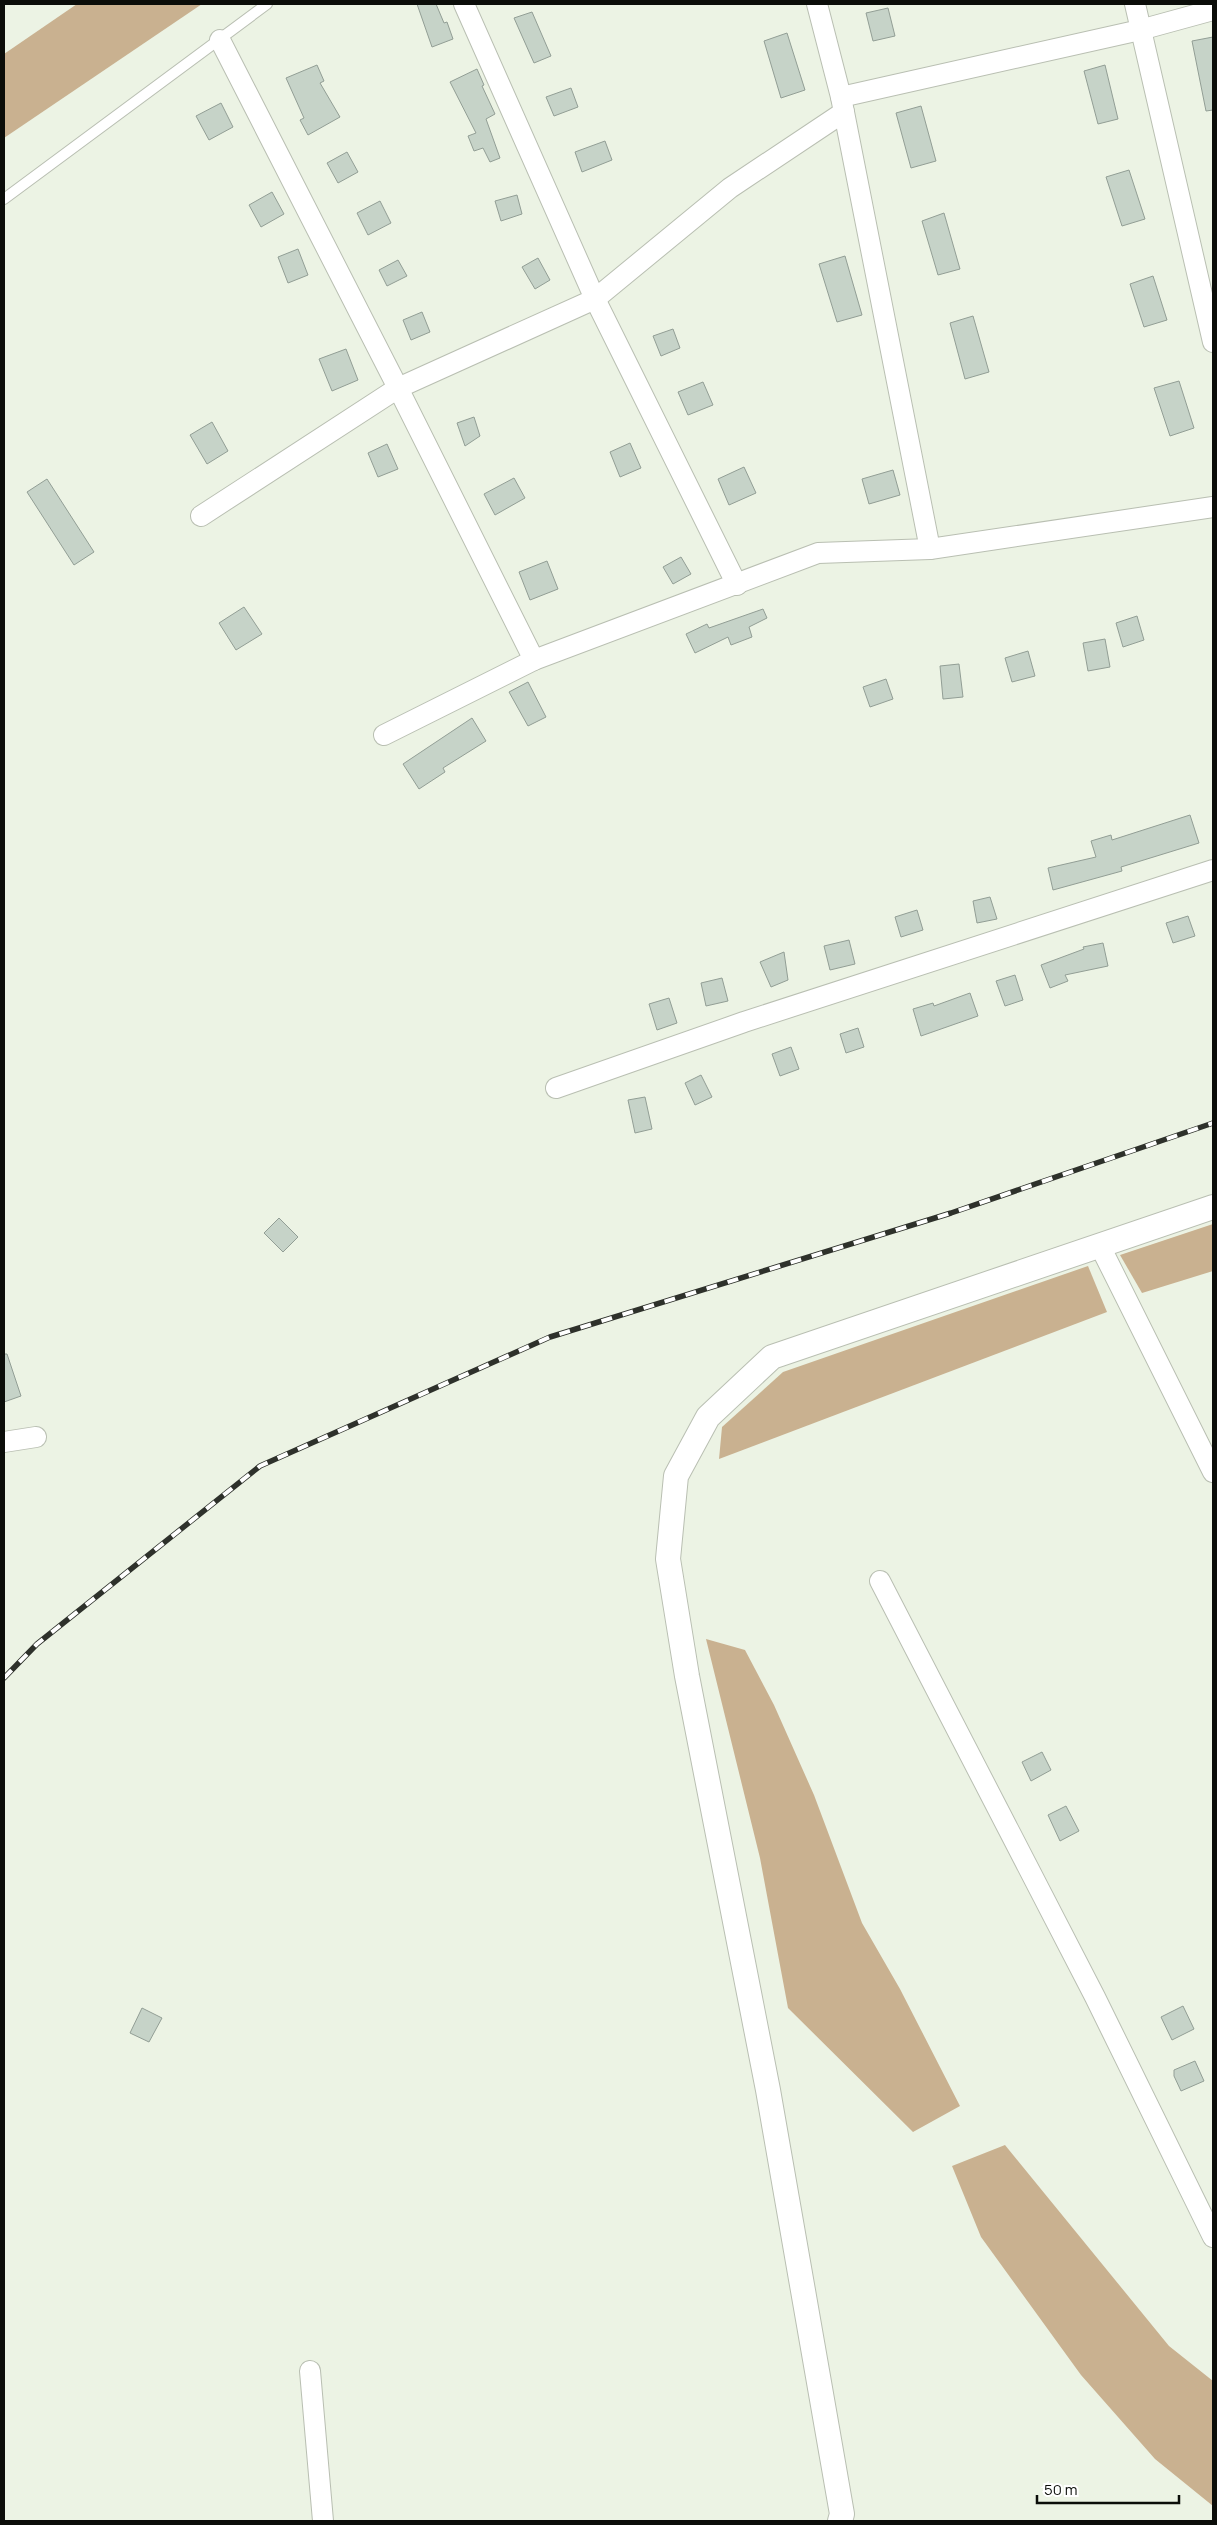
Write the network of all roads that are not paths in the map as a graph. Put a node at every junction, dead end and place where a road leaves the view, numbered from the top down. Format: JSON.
{"nodes":[{"id":1,"x":267,"y":4,"type":"edge"},
{"id":2,"x":464,"y":4,"type":"edge"},
{"id":3,"x":818,"y":4,"type":"edge"},
{"id":4,"x":1135,"y":4,"type":"edge"},
{"id":5,"x":1213,"y":10,"type":"edge"},
{"id":6,"x":1140,"y":30,"type":"junction"},
{"id":7,"x":220,"y":40,"type":"junction"},
{"id":8,"x":843,"y":105,"type":"junction"},
{"id":9,"x":4,"y":199,"type":"edge"},
{"id":10,"x":595,"y":299,"type":"junction"},
{"id":11,"x":1213,"y":342,"type":"edge"},
{"id":12,"x":398,"y":388,"type":"junction"},
{"id":13,"x":1213,"y":507,"type":"edge"},
{"id":14,"x":201,"y":516,"type":"dead end"},
{"id":15,"x":930,"y":549,"type":"junction"},
{"id":16,"x":737,"y":585,"type":"junction"},
{"id":17,"x":534,"y":660,"type":"junction"},
{"id":18,"x":384,"y":735,"type":"dead end"},
{"id":19,"x":1213,"y":870,"type":"edge"},
{"id":20,"x":556,"y":1088,"type":"dead end"},
{"id":21,"x":1213,"y":1207,"type":"edge"},
{"id":22,"x":1100,"y":1246,"type":"junction"},
{"id":23,"x":36,"y":1437,"type":"dead end"},
{"id":24,"x":4,"y":1442,"type":"edge"},
{"id":25,"x":1213,"y":1472,"type":"edge"},
{"id":26,"x":880,"y":1581,"type":"dead end"},
{"id":27,"x":1213,"y":2237,"type":"edge"},
{"id":28,"x":310,"y":2371,"type":"dead end"},
{"id":29,"x":323,"y":2521,"type":"edge"},
{"id":30,"x":840,"y":2521,"type":"edge"}],
"edges":[{"from":1,"to":7,"type":"lane"},
{"from":2,"to":10,"type":"street"},
{"from":3,"to":8,"type":"street"},
{"from":4,"to":6,"type":"street"},
{"from":5,"to":6,"type":"street"},
{"from":6,"to":8,"type":"street"},
{"from":6,"to":11,"type":"street"},
{"from":7,"to":9,"type":"lane"},
{"from":7,"to":12,"type":"street"},
{"from":8,"to":10,"type":"street"},
{"from":8,"to":15,"type":"street"},
{"from":10,"to":12,"type":"street"},
{"from":10,"to":16,"type":"street"},
{"from":12,"to":14,"type":"street"},
{"from":12,"to":17,"type":"street"},
{"from":13,"to":15,"type":"street"},
{"from":15,"to":16,"type":"street"},
{"from":16,"to":17,"type":"street"},
{"from":17,"to":18,"type":"street"},
{"from":19,"to":20,"type":"street"},
{"from":21,"to":22,"type":"street"},
{"from":22,"to":25,"type":"street"},
{"from":22,"to":30,"type":"street"},
{"from":23,"to":24,"type":"street"},
{"from":26,"to":27,"type":"street"},
{"from":28,"to":29,"type":"street"}]}
